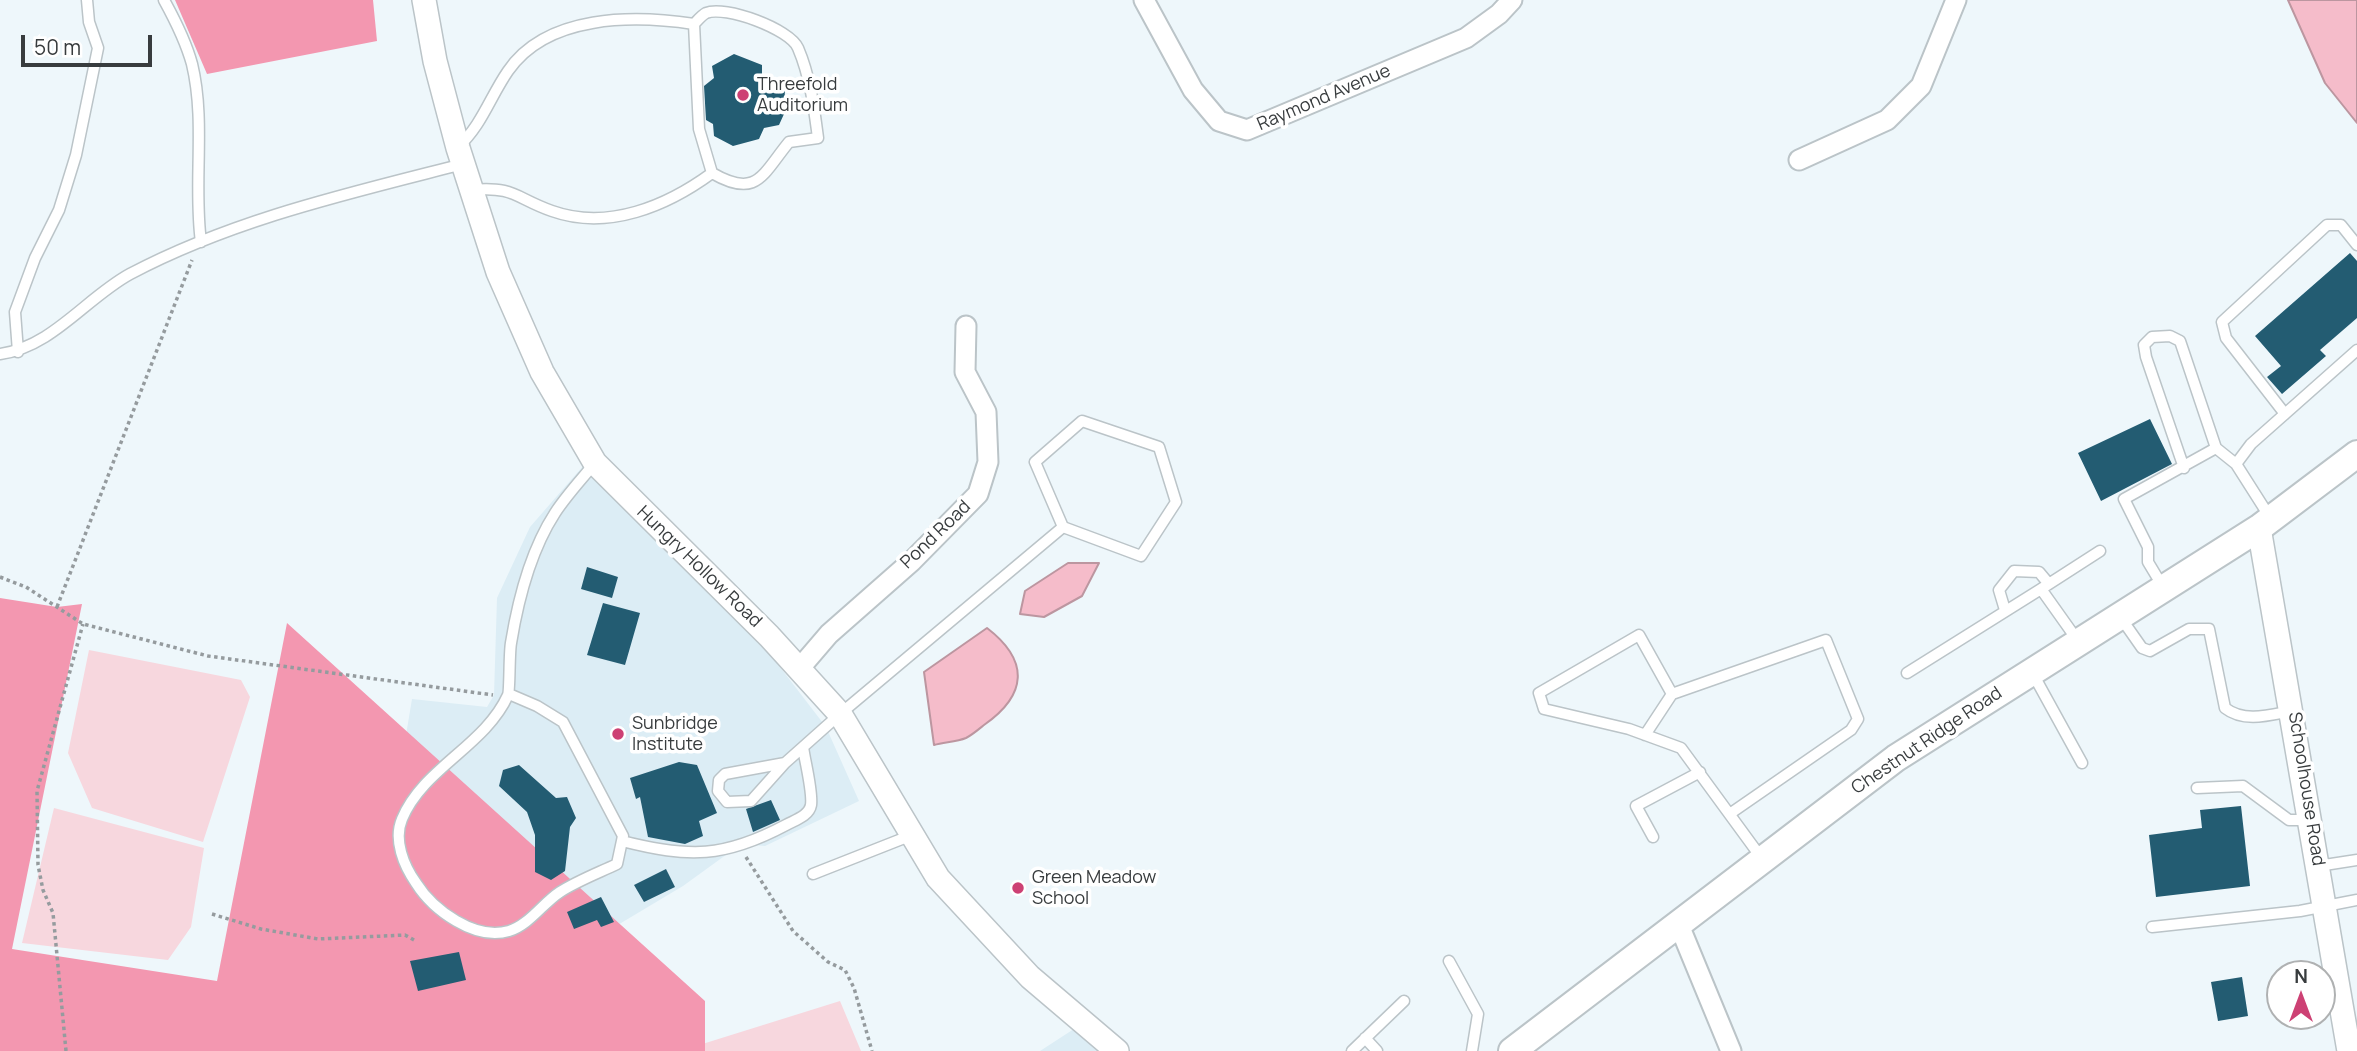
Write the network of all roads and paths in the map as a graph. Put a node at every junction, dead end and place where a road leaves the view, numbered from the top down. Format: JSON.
{"nodes":[{"id":1,"x":87,"y":0,"type":"edge"},
{"id":2,"x":164,"y":0,"type":"edge"},
{"id":3,"x":424,"y":0,"type":"edge"},
{"id":4,"x":1144,"y":0,"type":"edge"},
{"id":5,"x":1512,"y":0,"type":"edge"},
{"id":6,"x":1956,"y":0,"type":"edge"},
{"id":7,"x":694,"y":23,"type":"junction"},
{"id":8,"x":460,"y":156,"type":"junction"},
{"id":9,"x":1800,"y":160,"type":"dead end"},
{"id":10,"x":712,"y":173,"type":"junction"},
{"id":11,"x":471,"y":190,"type":"junction"},
{"id":12,"x":201,"y":242,"type":"junction"},
{"id":13,"x":2357,"y":244,"type":"edge"},
{"id":14,"x":966,"y":326,"type":"dead end"},
{"id":15,"x":2357,"y":350,"type":"edge"},
{"id":16,"x":18,"y":352,"type":"junction"},
{"id":17,"x":0,"y":354,"type":"edge"},
{"id":18,"x":2285,"y":414,"type":"junction"},
{"id":19,"x":2216,"y":448,"type":"junction"},
{"id":20,"x":2357,"y":454,"type":"edge"},
{"id":21,"x":595,"y":463,"type":"junction"},
{"id":22,"x":2236,"y":464,"type":"junction"},
{"id":23,"x":2184,"y":468,"type":"junction"},
{"id":24,"x":2265,"y":524,"type":"junction"},
{"id":25,"x":1063,"y":527,"type":"junction"},
{"id":26,"x":2100,"y":551,"type":"dead end"},
{"id":27,"x":0,"y":577,"type":"edge"},
{"id":28,"x":2045,"y":586,"type":"junction"},
{"id":29,"x":2164,"y":588,"type":"junction"},
{"id":30,"x":57,"y":607,"type":"junction"},
{"id":31,"x":2005,"y":610,"type":"junction"},
{"id":32,"x":2119,"y":616,"type":"junction"},
{"id":33,"x":83,"y":624,"type":"junction"},
{"id":34,"x":2078,"y":642,"type":"junction"},
{"id":35,"x":799,"y":669,"type":"junction"},
{"id":36,"x":2032,"y":671,"type":"junction"},
{"id":37,"x":1907,"y":673,"type":"dead end"},
{"id":38,"x":509,"y":694,"type":"junction"},
{"id":39,"x":1672,"y":694,"type":"junction"},
{"id":40,"x":494,"y":695,"type":"dead end"},
{"id":41,"x":2292,"y":711,"type":"junction"},
{"id":42,"x":840,"y":714,"type":"junction"},
{"id":43,"x":1645,"y":735,"type":"junction"},
{"id":44,"x":803,"y":747,"type":"junction"},
{"id":45,"x":785,"y":762,"type":"junction"},
{"id":46,"x":2082,"y":762,"type":"dead end"},
{"id":47,"x":1700,"y":772,"type":"junction"},
{"id":48,"x":2197,"y":788,"type":"dead end"},
{"id":49,"x":1731,"y":813,"type":"junction"},
{"id":50,"x":2311,"y":820,"type":"junction"},
{"id":51,"x":913,"y":835,"type":"junction"},
{"id":52,"x":1653,"y":837,"type":"dead end"},
{"id":53,"x":622,"y":841,"type":"junction"},
{"id":54,"x":741,"y":844,"type":"junction"},
{"id":55,"x":1763,"y":860,"type":"junction"},
{"id":56,"x":2357,"y":860,"type":"edge"},
{"id":57,"x":2318,"y":866,"type":"junction"},
{"id":58,"x":813,"y":874,"type":"dead end"},
{"id":59,"x":2357,"y":900,"type":"edge"},
{"id":60,"x":2325,"y":906,"type":"junction"},
{"id":61,"x":212,"y":914,"type":"dead end"},
{"id":62,"x":1679,"y":925,"type":"junction"},
{"id":63,"x":2152,"y":927,"type":"dead end"},
{"id":64,"x":415,"y":940,"type":"dead end"},
{"id":65,"x":1449,"y":961,"type":"dead end"},
{"id":66,"x":1404,"y":1001,"type":"dead end"},
{"id":67,"x":1365,"y":1038,"type":"junction"},
{"id":68,"x":1106,"y":1047,"type":"edge"},
{"id":69,"x":66,"y":1051,"type":"edge"},
{"id":70,"x":872,"y":1051,"type":"edge"},
{"id":71,"x":1352,"y":1051,"type":"edge"},
{"id":72,"x":1377,"y":1051,"type":"edge"},
{"id":73,"x":1472,"y":1051,"type":"edge"},
{"id":74,"x":1512,"y":1051,"type":"edge"},
{"id":75,"x":1731,"y":1051,"type":"edge"},
{"id":76,"x":2349,"y":1051,"type":"edge"}],
"edges":[{"from":1,"to":16,"type":"lane"},
{"from":2,"to":12,"type":"lane"},
{"from":3,"to":8,"type":"street","name":"Hungry Hollow Road"},
{"from":4,"to":5,"type":"street","name":"Raymond Avenue"},
{"from":6,"to":9,"type":"street"},
{"from":7,"to":8,"type":"lane"},
{"from":7,"to":10,"type":"lane"},
{"from":7,"to":10,"type":"lane"},
{"from":8,"to":11,"type":"street","name":"Hungry Hollow Road"},
{"from":8,"to":12,"type":"lane"},
{"from":10,"to":11,"type":"lane"},
{"from":11,"to":21,"type":"street","name":"Hungry Hollow Road"},
{"from":12,"to":16,"type":"lane"},
{"from":12,"to":30,"type":"path"},
{"from":13,"to":18,"type":"lane"},
{"from":14,"to":35,"type":"street","name":"Pond Road"},
{"from":15,"to":18,"type":"lane"},
{"from":16,"to":17,"type":"lane"},
{"from":18,"to":22,"type":"lane"},
{"from":19,"to":22,"type":"lane"},
{"from":19,"to":23,"type":"lane"},
{"from":19,"to":23,"type":"lane"},
{"from":20,"to":24,"type":"main road","name":"Chestnut Ridge Road"},
{"from":21,"to":35,"type":"street","name":"Hungry Hollow Road"},
{"from":21,"to":38,"type":"lane"},
{"from":22,"to":24,"type":"lane"},
{"from":23,"to":29,"type":"lane"},
{"from":24,"to":29,"type":"main road","name":"Chestnut Ridge Road"},
{"from":24,"to":41,"type":"street","name":"Schoolhouse Road"},
{"from":25,"to":25,"type":"lane"},
{"from":25,"to":42,"type":"lane"},
{"from":26,"to":28,"type":"lane"},
{"from":27,"to":30,"type":"path"},
{"from":28,"to":31,"type":"lane"},
{"from":28,"to":31,"type":"lane"},
{"from":28,"to":34,"type":"lane"},
{"from":29,"to":32,"type":"main road","name":"Chestnut Ridge Road"},
{"from":30,"to":33,"type":"path"},
{"from":31,"to":37,"type":"lane"},
{"from":32,"to":34,"type":"main road","name":"Chestnut Ridge Road"},
{"from":32,"to":41,"type":"lane"},
{"from":33,"to":40,"type":"path"},
{"from":33,"to":69,"type":"path"},
{"from":34,"to":36,"type":"main road","name":"Chestnut Ridge Road"},
{"from":35,"to":42,"type":"street","name":"Hungry Hollow Road"},
{"from":36,"to":46,"type":"lane"},
{"from":36,"to":55,"type":"main road","name":"Chestnut Ridge Road"},
{"from":38,"to":53,"type":"lane"},
{"from":38,"to":53,"type":"lane"},
{"from":39,"to":43,"type":"lane"},
{"from":39,"to":43,"type":"lane"},
{"from":39,"to":49,"type":"lane"},
{"from":41,"to":50,"type":"street","name":"Schoolhouse Road"},
{"from":42,"to":44,"type":"lane"},
{"from":42,"to":51,"type":"street","name":"Hungry Hollow Road"},
{"from":43,"to":47,"type":"lane"},
{"from":44,"to":45,"type":"lane"},
{"from":44,"to":54,"type":"lane"},
{"from":45,"to":45,"type":"lane"},
{"from":47,"to":49,"type":"lane"},
{"from":47,"to":52,"type":"lane"},
{"from":48,"to":50,"type":"lane"},
{"from":49,"to":55,"type":"lane"},
{"from":50,"to":57,"type":"street","name":"Schoolhouse Road"},
{"from":51,"to":58,"type":"lane"},
{"from":51,"to":68,"type":"street","name":"Hungry Hollow Road"},
{"from":53,"to":54,"type":"lane"},
{"from":54,"to":70,"type":"path"},
{"from":55,"to":62,"type":"main road","name":"Chestnut Ridge Road"},
{"from":56,"to":57,"type":"lane"},
{"from":57,"to":60,"type":"street","name":"Schoolhouse Road"},
{"from":59,"to":60,"type":"lane"},
{"from":60,"to":63,"type":"lane"},
{"from":60,"to":76,"type":"street","name":"Schoolhouse Road"},
{"from":61,"to":64,"type":"path"},
{"from":62,"to":74,"type":"main road","name":"Chestnut Ridge Road"},
{"from":62,"to":75,"type":"street"},
{"from":65,"to":73,"type":"lane"},
{"from":66,"to":67,"type":"lane"},
{"from":67,"to":71,"type":"lane"},
{"from":67,"to":72,"type":"lane"}]}
